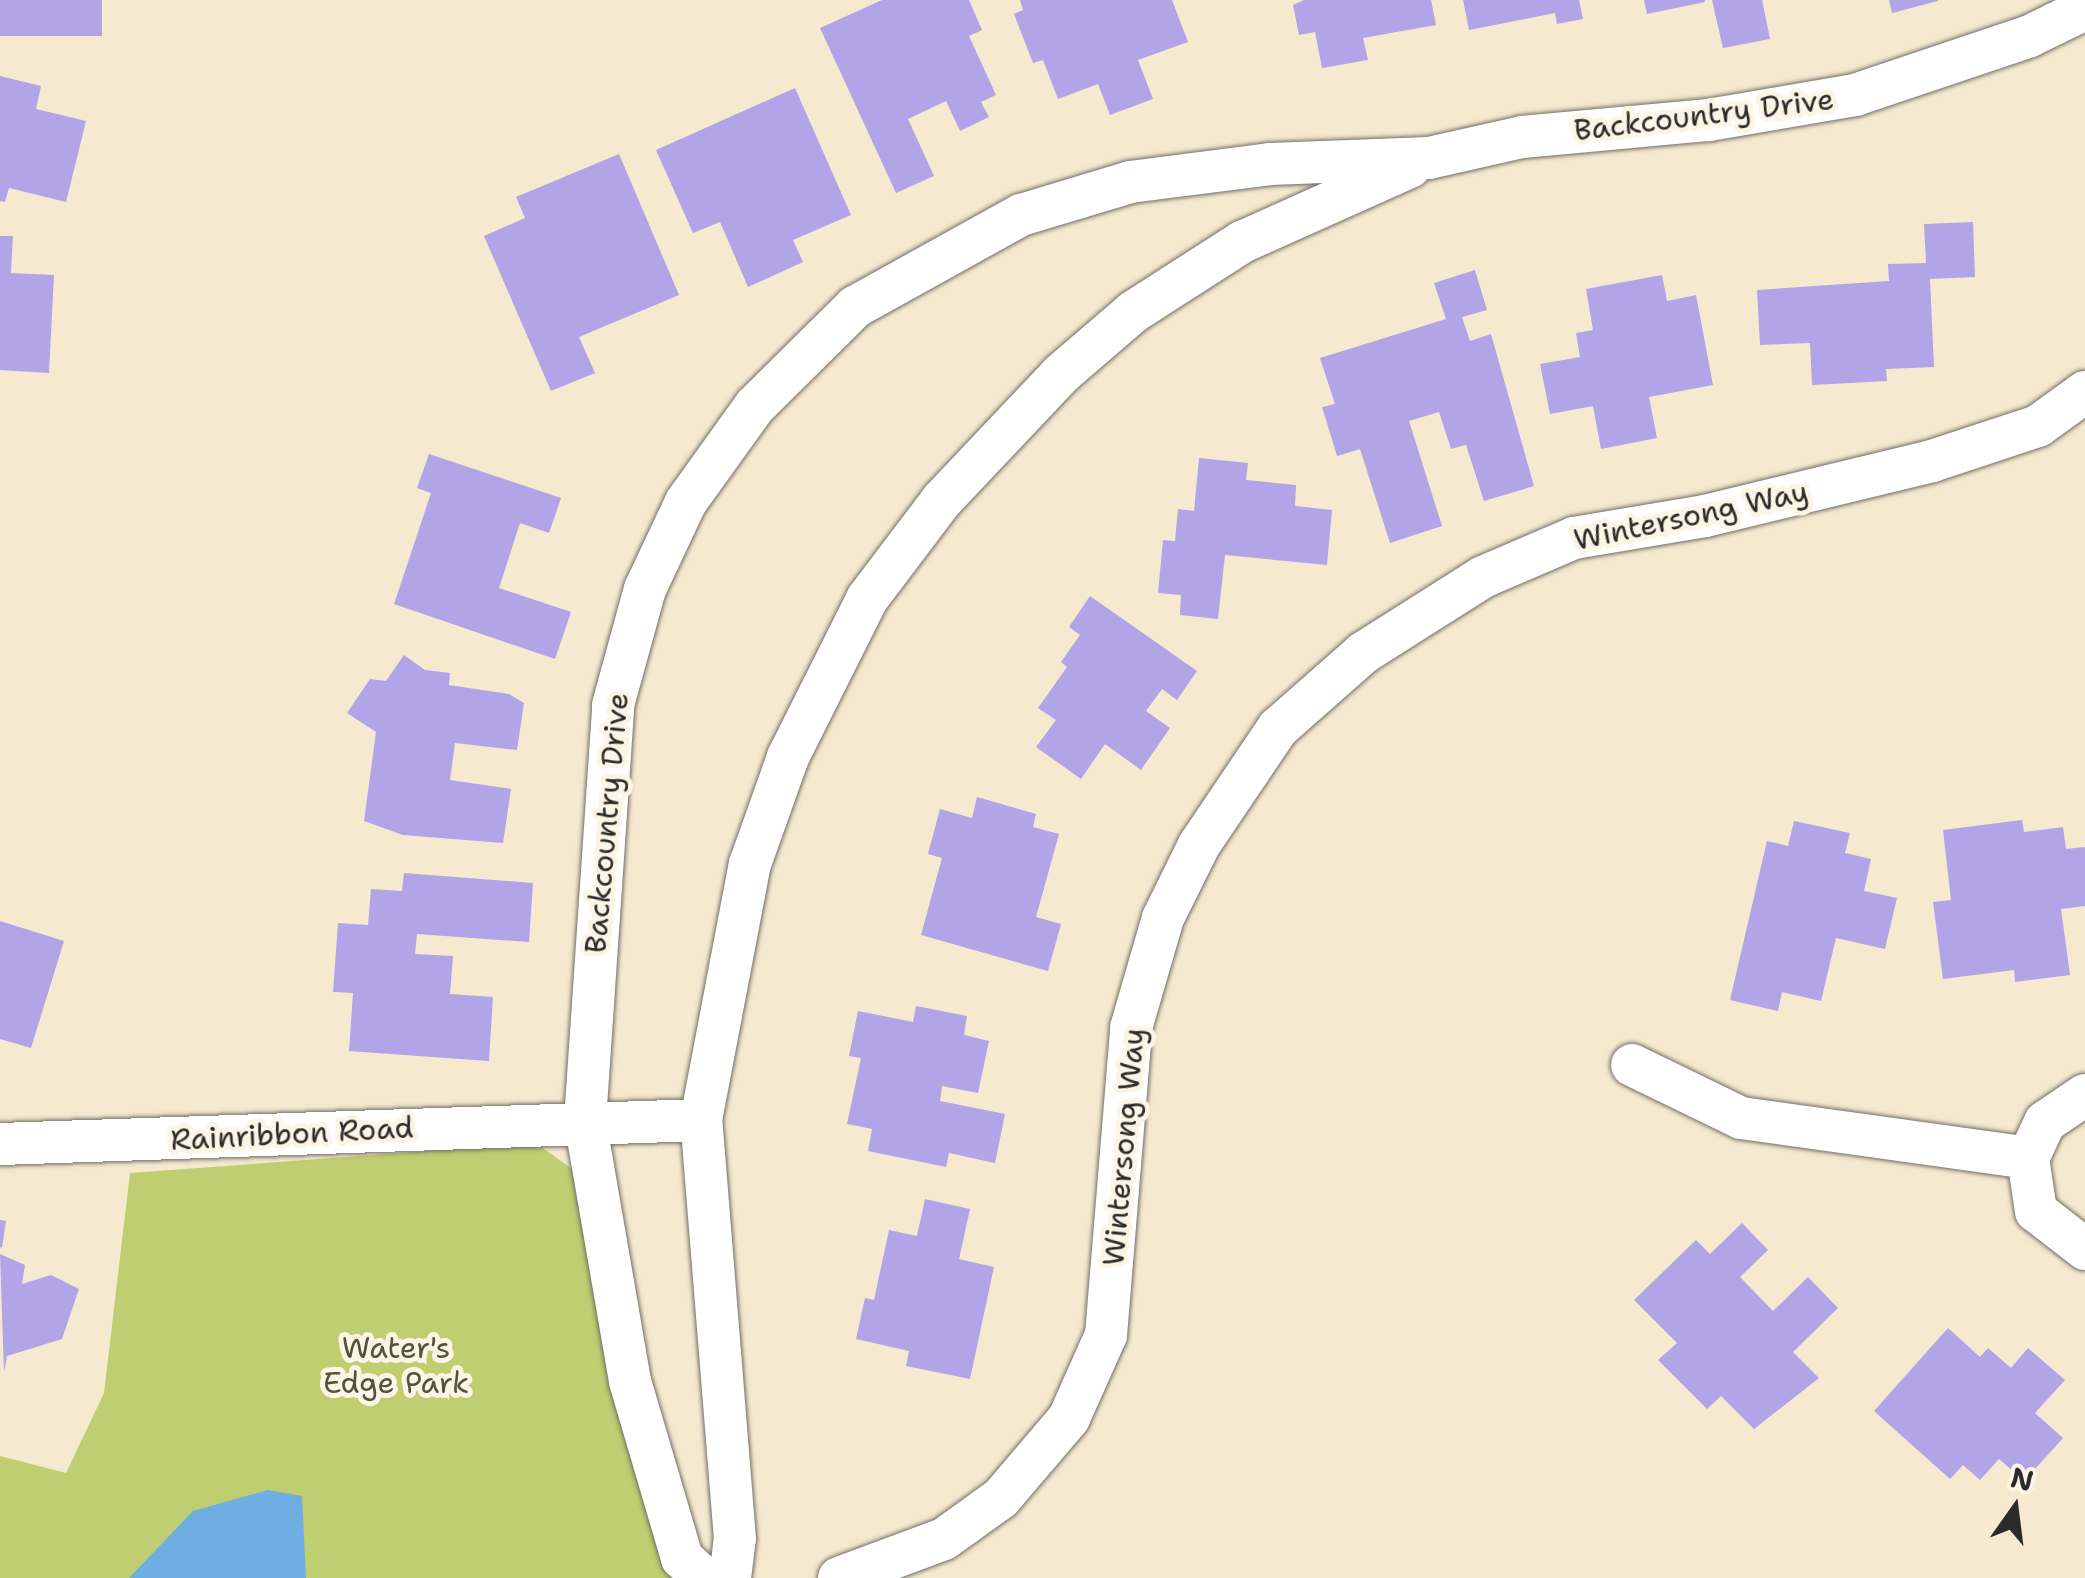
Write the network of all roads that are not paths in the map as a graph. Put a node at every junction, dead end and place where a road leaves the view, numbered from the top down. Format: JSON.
{"nodes":[{"id":1,"x":2085,"y":9,"type":"edge"},
{"id":2,"x":1429,"y":158,"type":"junction"},
{"id":3,"x":2085,"y":392,"type":"edge"},
{"id":4,"x":1632,"y":1065,"type":"dead end"},
{"id":5,"x":2085,"y":1095,"type":"edge"},
{"id":6,"x":585,"y":1120,"type":"junction"},
{"id":7,"x":701,"y":1120,"type":"junction"},
{"id":8,"x":0,"y":1144,"type":"edge"},
{"id":9,"x":2028,"y":1158,"type":"junction"},
{"id":10,"x":2085,"y":1249,"type":"edge"},
{"id":11,"x":704,"y":1578,"type":"edge"},
{"id":12,"x":730,"y":1578,"type":"edge"},
{"id":13,"x":839,"y":1578,"type":"edge"}],
"edges":[{"from":1,"to":2,"type":"street","name":"Backcountry Drive"},
{"from":2,"to":6,"type":"street","name":"Backcountry Drive"},
{"from":2,"to":7,"type":"street","name":"Backcountry Drive"},
{"from":3,"to":13,"type":"street","name":"Wintersong Way"},
{"from":4,"to":9,"type":"street"},
{"from":5,"to":9,"type":"street"},
{"from":6,"to":7,"type":"street","name":"Rainribbon Road"},
{"from":6,"to":8,"type":"street","name":"Rainribbon Road"},
{"from":6,"to":11,"type":"street","name":"Backcountry Drive"},
{"from":7,"to":12,"type":"street","name":"Backcountry Drive"},
{"from":9,"to":10,"type":"street"}]}
